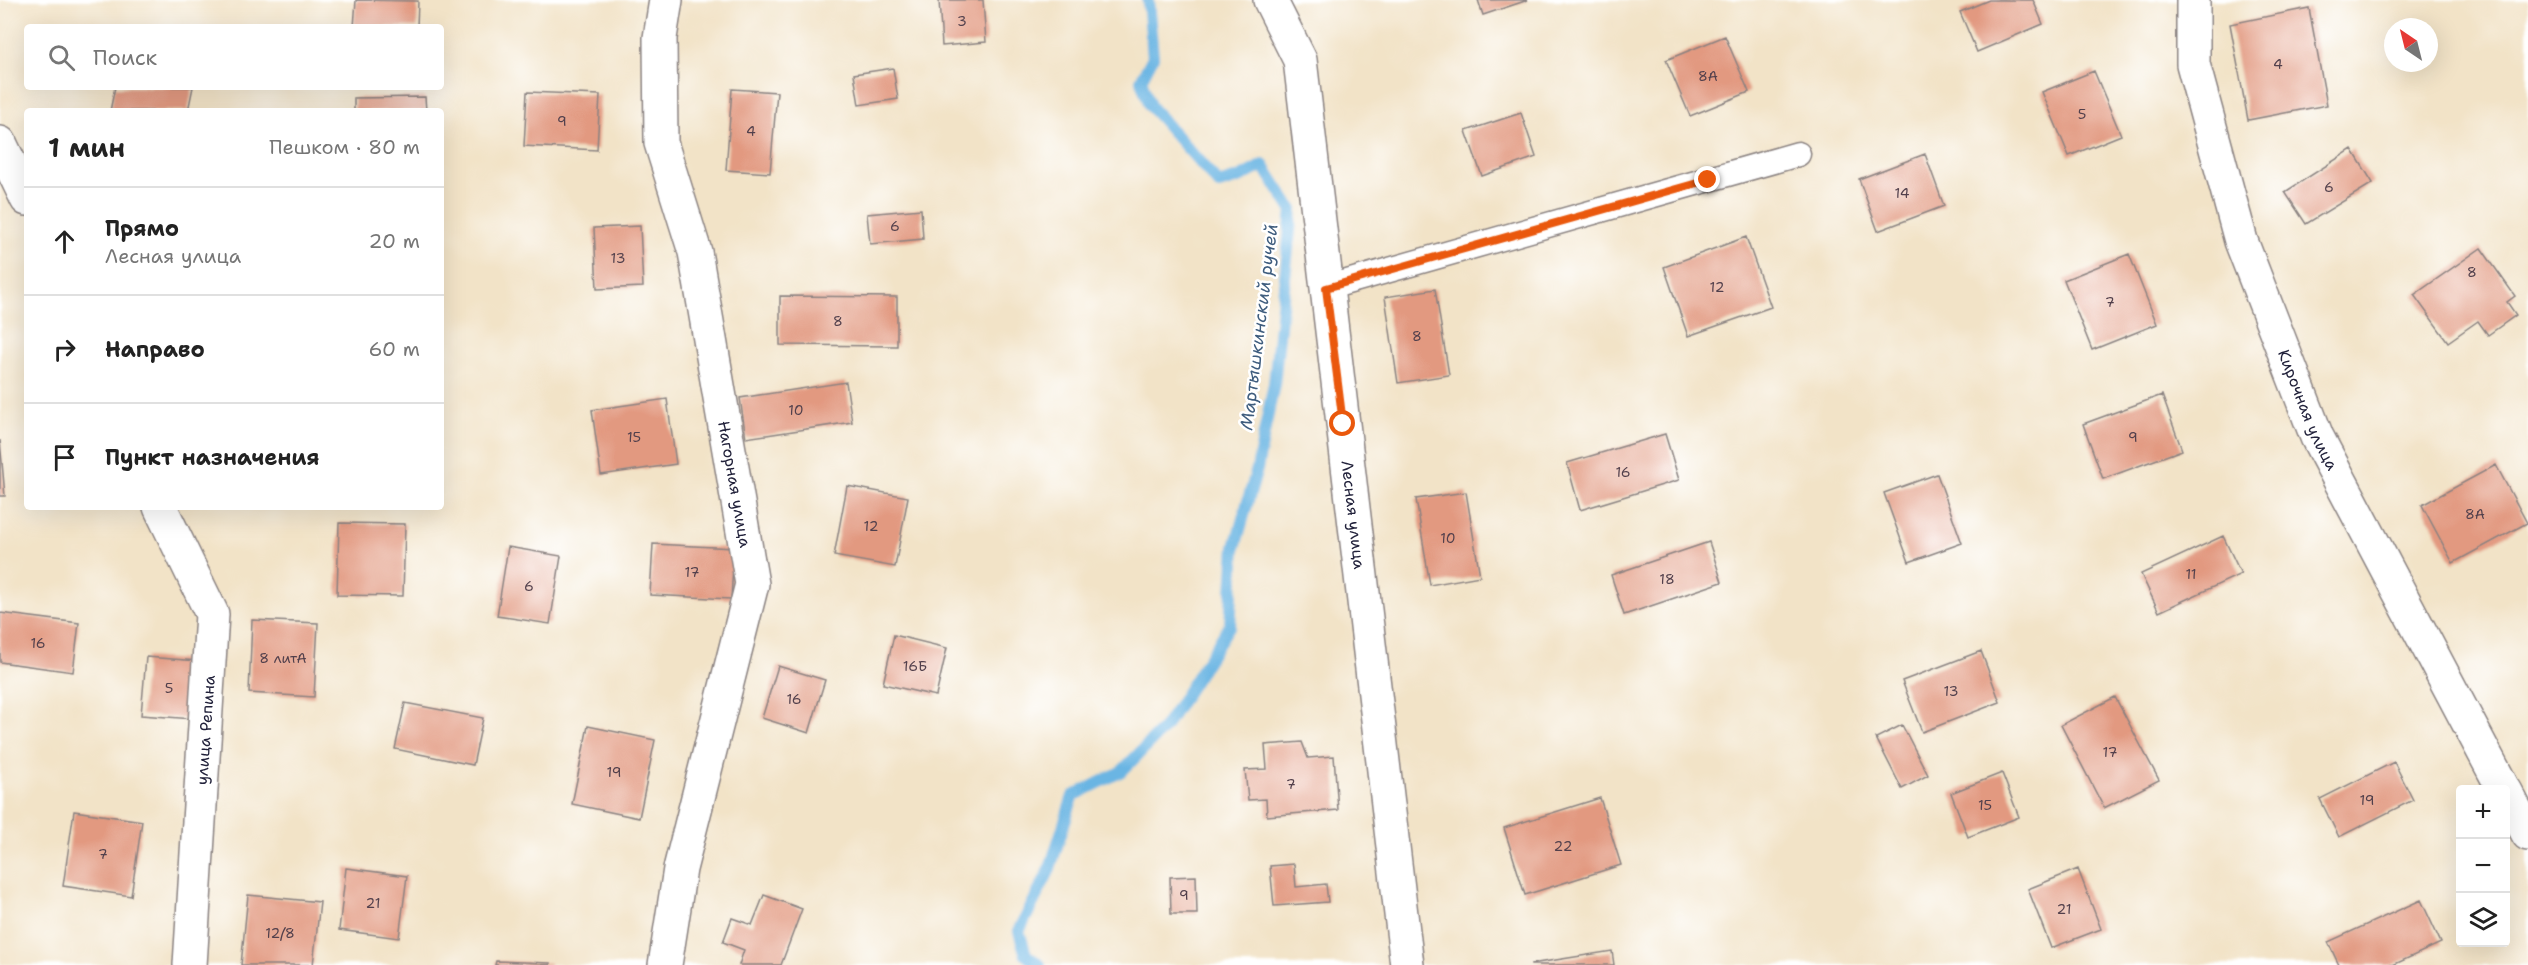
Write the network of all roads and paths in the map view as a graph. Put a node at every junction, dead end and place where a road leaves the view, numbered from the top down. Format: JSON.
{"nodes":[{"id":1,"x":666,"y":0,"type":"edge"},
{"id":2,"x":1270,"y":0,"type":"edge"},
{"id":3,"x":2193,"y":0,"type":"edge"},
{"id":4,"x":0,"y":143,"type":"edge"},
{"id":5,"x":1798,"y":154,"type":"dead end"},
{"id":6,"x":24,"y":193,"type":"edge"},
{"id":7,"x":1326,"y":288,"type":"junction"},
{"id":8,"x":160,"y":510,"type":"edge"},
{"id":9,"x":2502,"y":785,"type":"edge"},
{"id":10,"x":2510,"y":800,"type":"edge"},
{"id":11,"x":2528,"y":834,"type":"edge"},
{"id":12,"x":190,"y":965,"type":"edge"},
{"id":13,"x":665,"y":965,"type":"edge"},
{"id":14,"x":1407,"y":965,"type":"edge"}],
"edges":[{"from":1,"to":13,"type":"street","name":"Нагорная улица"},
{"from":2,"to":7,"type":"street","name":"Лесная улица"},
{"from":3,"to":9,"type":"street","name":"Кирочная улица"},
{"from":4,"to":6,"type":"street"},
{"from":5,"to":7,"type":"lane"},
{"from":7,"to":14,"type":"street","name":"Лесная улица"},
{"from":8,"to":12,"type":"street","name":"улица Репина"},
{"from":10,"to":11,"type":"street","name":"Кирочная улица"}]}
